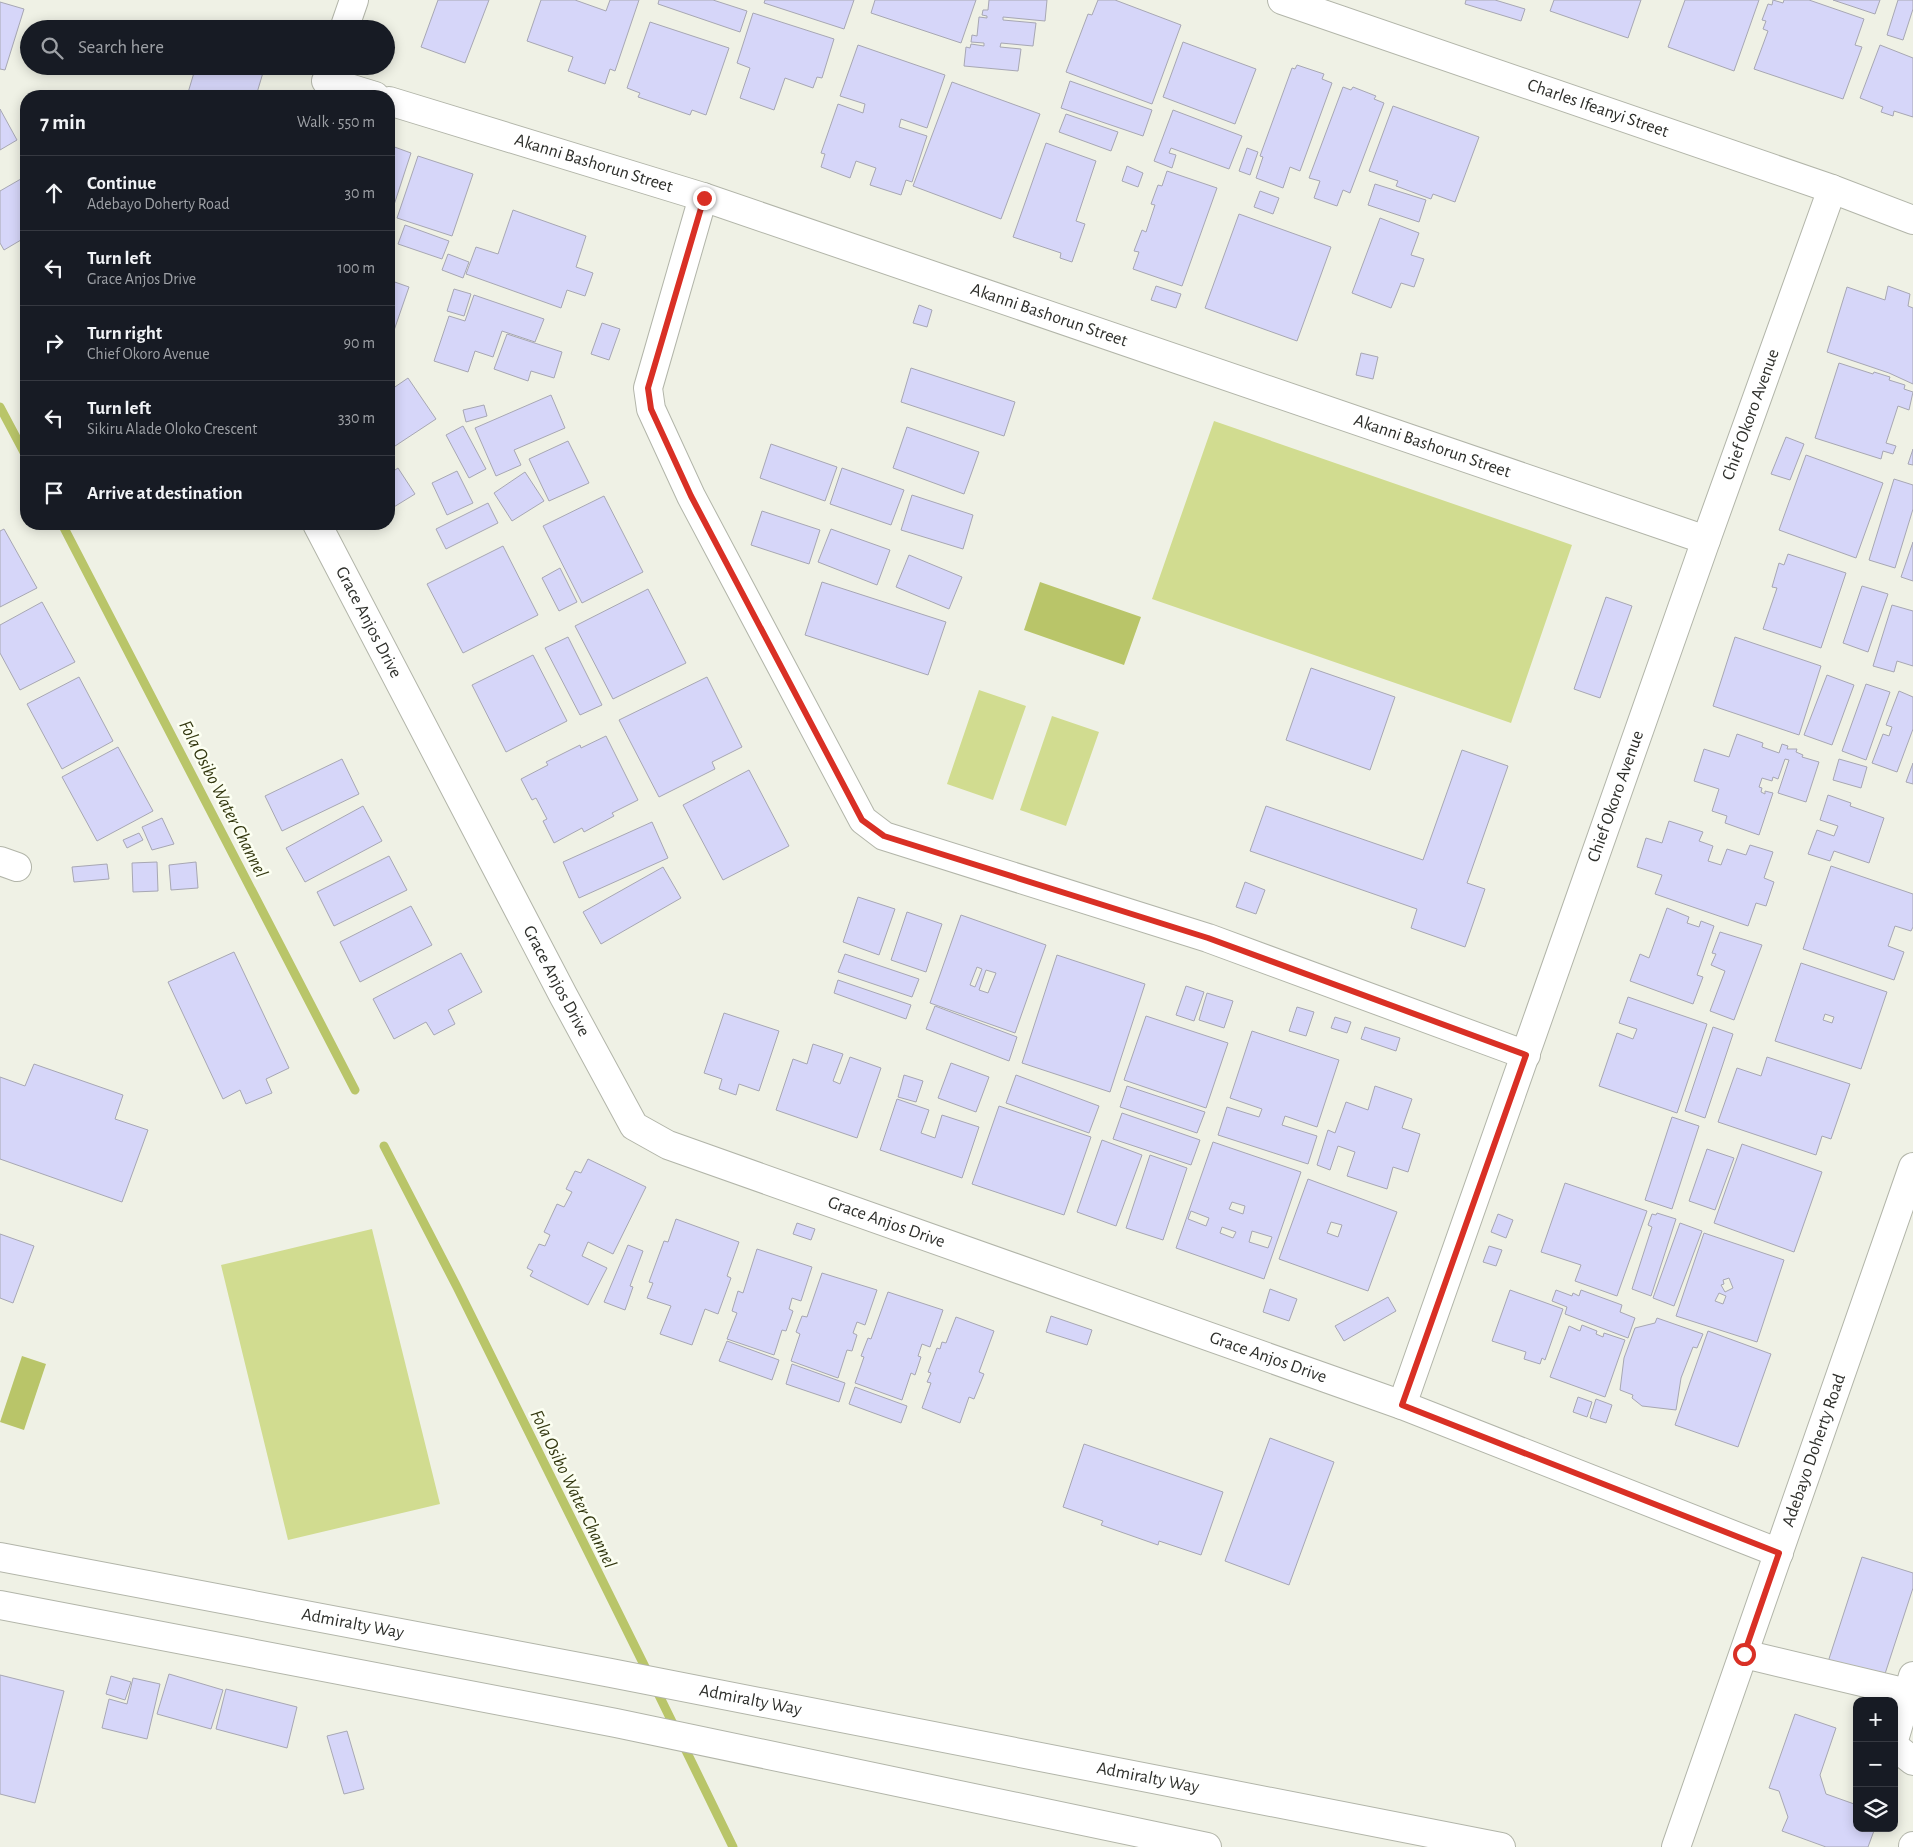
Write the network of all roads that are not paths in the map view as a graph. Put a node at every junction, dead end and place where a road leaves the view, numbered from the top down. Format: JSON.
{"nodes":[{"id":1,"x":354,"y":0,"type":"edge"},
{"id":2,"x":1282,"y":0,"type":"edge"},
{"id":3,"x":347,"y":20,"type":"edge"},
{"id":4,"x":326,"y":81,"type":"edge"},
{"id":5,"x":355,"y":90,"type":"edge"},
{"id":6,"x":395,"y":102,"type":"edge"},
{"id":7,"x":1832,"y":189,"type":"junction"},
{"id":8,"x":704,"y":198,"type":"junction"},
{"id":9,"x":1913,"y":220,"type":"edge"},
{"id":10,"x":319,"y":530,"type":"edge"},
{"id":11,"x":1706,"y":540,"type":"junction"},
{"id":12,"x":1526,"y":1055,"type":"junction"},
{"id":13,"x":1913,"y":1167,"type":"edge"},
{"id":14,"x":1908,"y":1196,"type":"edge"},
{"id":15,"x":1402,"y":1405,"type":"junction"},
{"id":16,"x":1779,"y":1553,"type":"junction"},
{"id":17,"x":0,"y":1557,"type":"edge"},
{"id":18,"x":0,"y":1605,"type":"edge"},
{"id":19,"x":1744,"y":1654,"type":"junction"},
{"id":20,"x":1910,"y":1685,"type":"edge"},
{"id":21,"x":1898,"y":1726,"type":"edge"},
{"id":22,"x":1898,"y":1749,"type":"edge"},
{"id":23,"x":1913,"y":1761,"type":"edge"},
{"id":24,"x":1207,"y":1847,"type":"edge"},
{"id":25,"x":1501,"y":1847,"type":"edge"},
{"id":26,"x":1676,"y":1847,"type":"edge"}],
"edges":[{"from":1,"to":3,"type":"street"},
{"from":2,"to":7,"type":"street","name":"Charles Ifeanyi Street"},
{"from":4,"to":5,"type":"street"},
{"from":6,"to":8,"type":"street","name":"Akanni Bashorun Street"},
{"from":7,"to":9,"type":"street","name":"Charles Ifeanyi Street"},
{"from":7,"to":11,"type":"street","name":"Chief Okoro Avenue"},
{"from":8,"to":11,"type":"street","name":"Akanni Bashorun Street"},
{"from":8,"to":12,"type":"street"},
{"from":10,"to":15,"type":"street","name":"Grace Anjos Drive"},
{"from":11,"to":12,"type":"street","name":"Chief Okoro Avenue"},
{"from":12,"to":15,"type":"street","name":"Chief Okoro Avenue"},
{"from":13,"to":14,"type":"street","name":"Adebayo Doherty Road"},
{"from":14,"to":16,"type":"street","name":"Adebayo Doherty Road"},
{"from":15,"to":16,"type":"street","name":"Grace Anjos Drive"},
{"from":16,"to":19,"type":"street","name":"Adebayo Doherty Road"},
{"from":17,"to":25,"type":"street","name":"Admiralty Way"},
{"from":18,"to":24,"type":"street"},
{"from":19,"to":20,"type":"street"},
{"from":19,"to":26,"type":"street","name":"Adebayo Doherty Road"},
{"from":20,"to":21,"type":"street"},
{"from":22,"to":23,"type":"street"}]}
